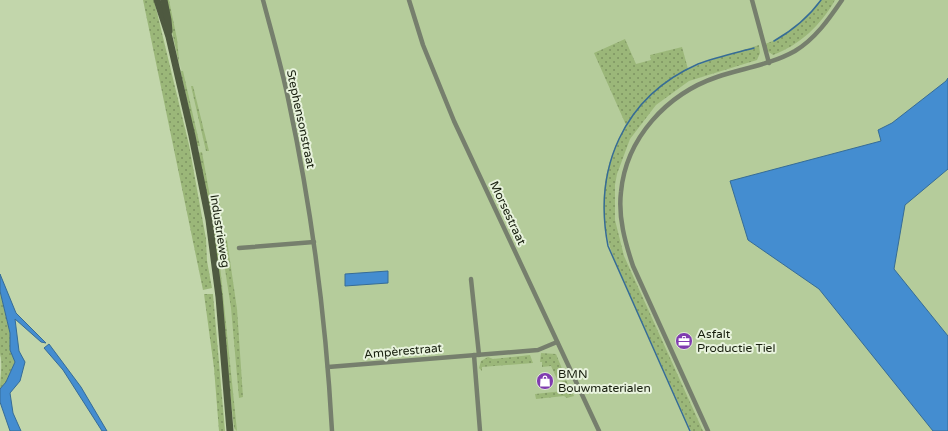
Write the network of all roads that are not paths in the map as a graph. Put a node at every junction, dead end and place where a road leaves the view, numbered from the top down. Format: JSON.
{"nodes":[{"id":1,"x":157,"y":0,"type":"edge"},
{"id":2,"x":164,"y":0,"type":"edge"},
{"id":3,"x":263,"y":0,"type":"edge"},
{"id":4,"x":409,"y":0,"type":"edge"},
{"id":5,"x":752,"y":0,"type":"edge"},
{"id":6,"x":842,"y":0,"type":"edge"},
{"id":7,"x":169,"y":38,"type":"junction"},
{"id":8,"x":769,"y":63,"type":"junction"},
{"id":9,"x":314,"y":242,"type":"junction"},
{"id":10,"x":239,"y":248,"type":"dead end"},
{"id":11,"x":471,"y":279,"type":"dead end"},
{"id":12,"x":557,"y":342,"type":"junction"},
{"id":13,"x":476,"y":355,"type":"junction"},
{"id":14,"x":328,"y":367,"type":"junction"},
{"id":15,"x":230,"y":431,"type":"edge"},
{"id":16,"x":332,"y":431,"type":"edge"},
{"id":17,"x":480,"y":431,"type":"edge"},
{"id":18,"x":599,"y":431,"type":"edge"},
{"id":19,"x":708,"y":431,"type":"edge"}],
"edges":[{"from":1,"to":7,"type":"main road","name":"Industrieweg"},
{"from":2,"to":7,"type":"main road","name":"Industrieweg"},
{"from":3,"to":9,"type":"street","name":"Stephensonstraat"},
{"from":4,"to":12,"type":"street","name":"Morsestraat"},
{"from":5,"to":8,"type":"street"},
{"from":6,"to":8,"type":"street"},
{"from":7,"to":15,"type":"main road","name":"Industrieweg"},
{"from":8,"to":19,"type":"street"},
{"from":9,"to":10,"type":"street"},
{"from":9,"to":14,"type":"street","name":"Stephensonstraat"},
{"from":11,"to":13,"type":"street"},
{"from":12,"to":13,"type":"street","name":"Ampèrestraat"},
{"from":12,"to":18,"type":"street","name":"Morsestraat"},
{"from":13,"to":14,"type":"street","name":"Ampèrestraat"},
{"from":13,"to":17,"type":"street"},
{"from":14,"to":16,"type":"street","name":"Stephensonstraat"}]}
